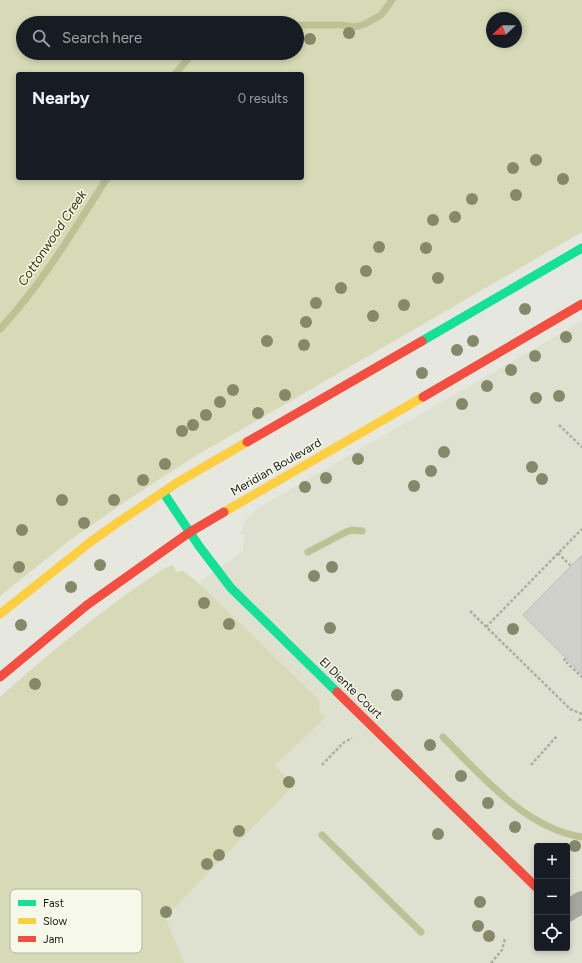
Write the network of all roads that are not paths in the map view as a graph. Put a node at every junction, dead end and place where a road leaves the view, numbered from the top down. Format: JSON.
{"nodes":[{"id":1,"x":582,"y":248,"type":"edge"},
{"id":2,"x":582,"y":304,"type":"edge"},
{"id":3,"x":163,"y":492,"type":"junction"},
{"id":4,"x":190,"y":532,"type":"junction"},
{"id":5,"x":0,"y":614,"type":"edge"},
{"id":6,"x":0,"y":677,"type":"edge"},
{"id":7,"x":534,"y":885,"type":"edge"},
{"id":8,"x":582,"y":902,"type":"edge"},
{"id":9,"x":570,"y":908,"type":"edge"}],
"edges":[{"from":1,"to":3,"type":"main road"},
{"from":2,"to":4,"type":"main road","name":"Meridian Boulevard"},
{"from":3,"to":4,"type":"main road","name":"El Diente Court"},
{"from":3,"to":5,"type":"main road"},
{"from":4,"to":6,"type":"main road","name":"Meridian Boulevard"},
{"from":4,"to":7,"type":"main road","name":"El Diente Court"},
{"from":8,"to":9,"type":"street"}]}
